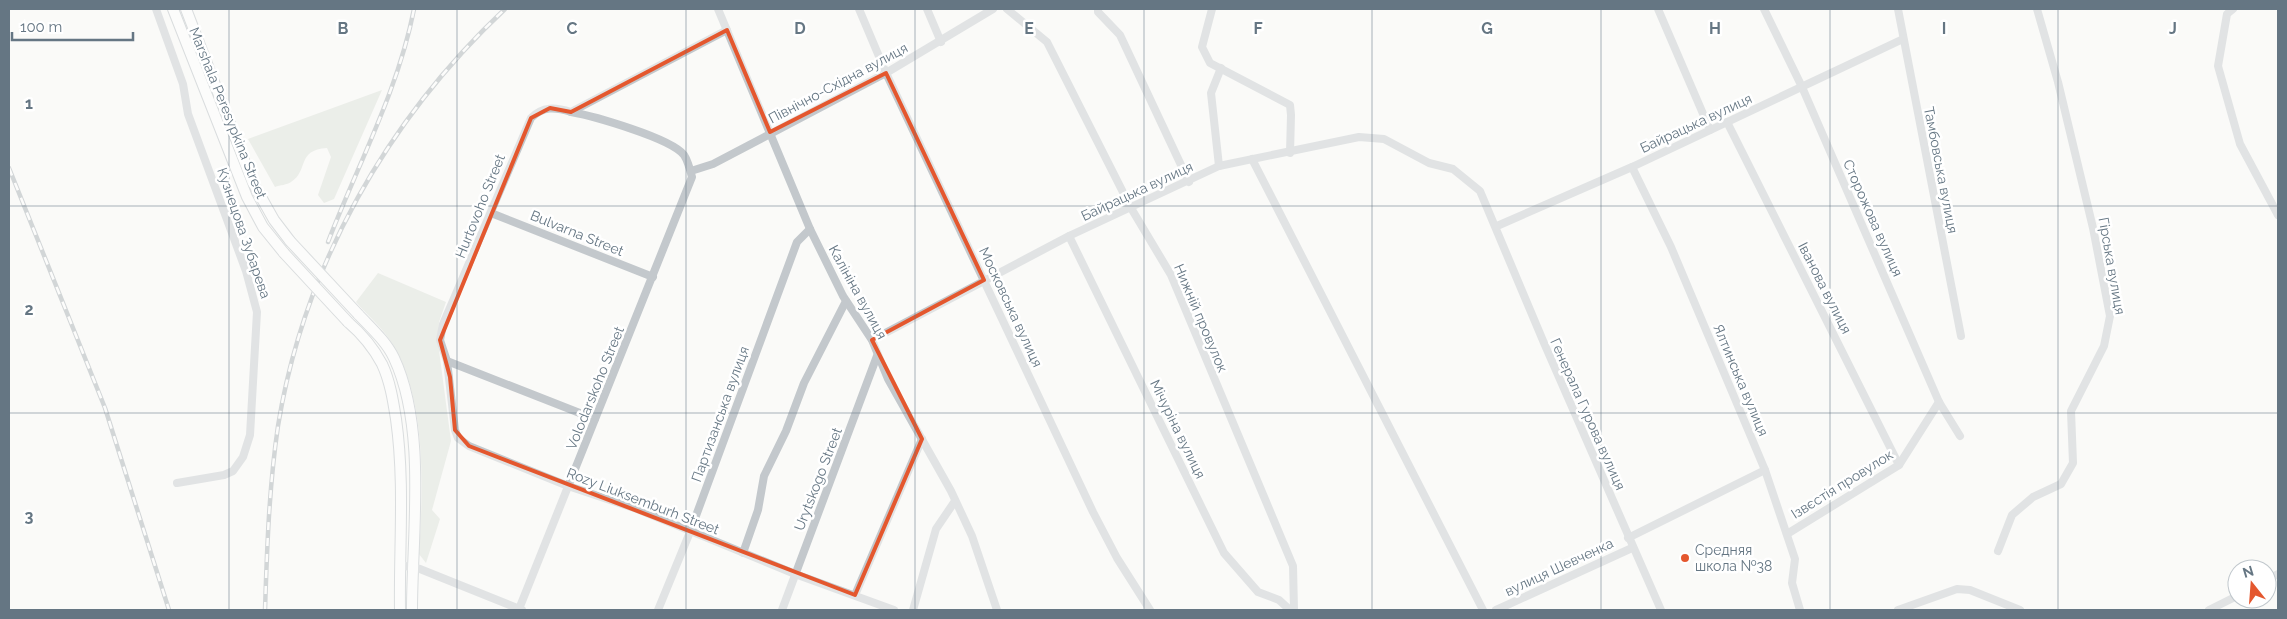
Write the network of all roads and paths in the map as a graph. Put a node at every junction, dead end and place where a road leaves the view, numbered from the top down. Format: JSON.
{"nodes":[{"id":1,"x":156,"y":9,"type":"edge"},
{"id":2,"x":173,"y":9,"type":"edge"},
{"id":3,"x":186,"y":9,"type":"edge"},
{"id":4,"x":718,"y":9,"type":"edge"},
{"id":5,"x":859,"y":9,"type":"edge"},
{"id":6,"x":927,"y":9,"type":"edge"},
{"id":7,"x":993,"y":9,"type":"edge"},
{"id":8,"x":1007,"y":9,"type":"edge"},
{"id":9,"x":1098,"y":9,"type":"edge"},
{"id":10,"x":1212,"y":9,"type":"edge"},
{"id":11,"x":1658,"y":9,"type":"edge"},
{"id":12,"x":1764,"y":9,"type":"edge"},
{"id":13,"x":1898,"y":9,"type":"edge"},
{"id":14,"x":2037,"y":9,"type":"edge"},
{"id":15,"x":2233,"y":9,"type":"edge"},
{"id":16,"x":727,"y":30,"type":"junction"},
{"id":17,"x":1903,"y":39,"type":"junction"},
{"id":18,"x":941,"y":42,"type":"junction"},
{"id":19,"x":1221,"y":68,"type":"junction"},
{"id":20,"x":886,"y":73,"type":"junction"},
{"id":21,"x":1802,"y":87,"type":"junction"},
{"id":22,"x":571,"y":112,"type":"junction"},
{"id":23,"x":1727,"y":122,"type":"junction"},
{"id":24,"x":1710,"y":130,"type":"junction"},
{"id":25,"x":770,"y":132,"type":"junction"},
{"id":26,"x":1290,"y":153,"type":"junction"},
{"id":27,"x":1252,"y":159,"type":"junction"},
{"id":28,"x":1429,"y":163,"type":"joint"},
{"id":29,"x":1219,"y":166,"type":"junction"},
{"id":30,"x":1632,"y":167,"type":"junction"},
{"id":31,"x":691,"y":174,"type":"junction"},
{"id":32,"x":1189,"y":182,"type":"junction"},
{"id":33,"x":1130,"y":208,"type":"junction"},
{"id":34,"x":492,"y":213,"type":"junction"},
{"id":35,"x":2278,"y":215,"type":"edge"},
{"id":36,"x":1497,"y":226,"type":"junction"},
{"id":37,"x":810,"y":229,"type":"junction"},
{"id":38,"x":1069,"y":236,"type":"junction"},
{"id":39,"x":653,"y":277,"type":"junction"},
{"id":40,"x":984,"y":280,"type":"junction"},
{"id":41,"x":846,"y":302,"type":"junction"},
{"id":42,"x":1961,"y":336,"type":"dead end"},
{"id":43,"x":872,"y":340,"type":"junction"},
{"id":44,"x":877,"y":356,"type":"junction"},
{"id":45,"x":447,"y":360,"type":"junction"},
{"id":46,"x":1939,"y":402,"type":"junction"},
{"id":47,"x":595,"y":419,"type":"junction"},
{"id":48,"x":1960,"y":436,"type":"dead end"},
{"id":49,"x":922,"y":439,"type":"junction"},
{"id":50,"x":1899,"y":465,"type":"junction"},
{"id":51,"x":1765,"y":470,"type":"junction"},
{"id":52,"x":176,"y":483,"type":"dead end"},
{"id":53,"x":568,"y":486,"type":"junction"},
{"id":54,"x":955,"y":501,"type":"junction"},
{"id":55,"x":690,"y":532,"type":"junction"},
{"id":56,"x":1787,"y":534,"type":"junction"},
{"id":57,"x":1628,"y":538,"type":"junction"},
{"id":58,"x":1632,"y":548,"type":"junction"},
{"id":59,"x":1998,"y":551,"type":"dead end"},
{"id":60,"x":743,"y":553,"type":"junction"},
{"id":61,"x":400,"y":565,"type":"junction"},
{"id":62,"x":412,"y":567,"type":"junction"},
{"id":63,"x":795,"y":574,"type":"junction"},
{"id":64,"x":855,"y":595,"type":"junction"},
{"id":65,"x":2227,"y":601,"type":"edge"},
{"id":66,"x":400,"y":610,"type":"edge"},
{"id":67,"x":412,"y":610,"type":"edge"},
{"id":68,"x":520,"y":610,"type":"edge"},
{"id":69,"x":658,"y":610,"type":"edge"},
{"id":70,"x":782,"y":610,"type":"edge"},
{"id":71,"x":894,"y":610,"type":"edge"},
{"id":72,"x":913,"y":610,"type":"edge"},
{"id":73,"x":997,"y":610,"type":"edge"},
{"id":74,"x":1150,"y":610,"type":"edge"},
{"id":75,"x":1290,"y":610,"type":"edge"},
{"id":76,"x":1294,"y":610,"type":"edge"},
{"id":77,"x":1483,"y":610,"type":"edge"},
{"id":78,"x":1496,"y":610,"type":"edge"},
{"id":79,"x":1661,"y":610,"type":"edge"},
{"id":80,"x":1800,"y":610,"type":"edge"},
{"id":81,"x":1898,"y":610,"type":"edge"},
{"id":82,"x":2020,"y":610,"type":"edge"},
{"id":83,"x":2209,"y":610,"type":"edge"}],
"edges":[{"from":1,"to":52,"type":"street","name":"Кузнецова Зубарева"},
{"from":2,"to":61,"type":"main road","name":"Marshala Peresypkina Street","bridge":true},
{"from":3,"to":62,"type":"main road","name":"Marshala Peresypkina Street","bridge":true},
{"from":4,"to":16,"type":"street","name":"Калініна вулиця"},
{"from":5,"to":20,"type":"street","name":"Московська вулиця"},
{"from":6,"to":18,"type":"street"},
{"from":7,"to":18,"type":"street","name":"Північно-Східна вулиця"},
{"from":8,"to":33,"type":"street","name":"Нижній провулок"},
{"from":9,"to":32,"type":"street"},
{"from":10,"to":19,"type":"street"},
{"from":11,"to":24,"type":"street"},
{"from":12,"to":21,"type":"street","name":"Сторожова вулиця"},
{"from":13,"to":17,"type":"street","name":"Тамбовська вулиця"},
{"from":14,"to":59,"type":"street","name":"Гірська вулиця"},
{"from":15,"to":35,"type":"street"},
{"from":16,"to":22,"type":"street"},
{"from":16,"to":25,"type":"street","name":"Калініна вулиця"},
{"from":17,"to":21,"type":"street","name":"Байрацька вулиця"},
{"from":17,"to":42,"type":"street","name":"Тамбовська вулиця"},
{"from":18,"to":20,"type":"street","name":"Північно-Східна вулиця"},
{"from":19,"to":26,"type":"street"},
{"from":19,"to":29,"type":"street"},
{"from":20,"to":25,"type":"street","name":"Північно-Східна вулиця"},
{"from":20,"to":40,"type":"street","name":"Московська вулиця"},
{"from":21,"to":23,"type":"street","name":"Байрацька вулиця"},
{"from":21,"to":46,"type":"street","name":"Сторожова вулиця"},
{"from":22,"to":31,"type":"street","name":"Hurtovoho Street"},
{"from":22,"to":34,"type":"street","name":"Hurtovoho Street"},
{"from":23,"to":24,"type":"street","name":"Байрацька вулиця"},
{"from":23,"to":50,"type":"street","name":"Іванова вулиця"},
{"from":24,"to":30,"type":"street","name":"Байрацька вулиця"},
{"from":25,"to":31,"type":"street","name":"Північно-Східна вулиця"},
{"from":25,"to":37,"type":"street","name":"Калініна вулиця"},
{"from":26,"to":27,"type":"street","name":"Байрацька вулиця"},
{"from":26,"to":28,"type":"street","name":"Байрацька вулиця"},
{"from":27,"to":29,"type":"street","name":"Байрацька вулиця"},
{"from":27,"to":77,"type":"street"},
{"from":28,"to":36,"type":"street","name":"Генерала Гурова вулиця"},
{"from":29,"to":32,"type":"street","name":"Байрацька вулиця"},
{"from":30,"to":36,"type":"street","name":"Байрацька вулиця"},
{"from":30,"to":51,"type":"street","name":"Ялтинська вулиця"},
{"from":31,"to":39,"type":"street","name":"Volodarskoho Street"},
{"from":32,"to":33,"type":"street","name":"Байрацька вулиця"},
{"from":33,"to":38,"type":"street","name":"Байрацька вулиця"},
{"from":33,"to":76,"type":"street","name":"Нижній провулок"},
{"from":34,"to":39,"type":"street","name":"Bulvarna Street"},
{"from":34,"to":45,"type":"street","name":"Hurtovoho Street"},
{"from":36,"to":57,"type":"street","name":"Генерала Гурова вулиця"},
{"from":37,"to":41,"type":"street","name":"Калініна вулиця"},
{"from":37,"to":55,"type":"street","name":"Партизанська вулиця"},
{"from":38,"to":40,"type":"street","name":"Байрацька вулиця"},
{"from":38,"to":75,"type":"street","name":"Мічуріна вулиця"},
{"from":39,"to":47,"type":"street","name":"Volodarskoho Street"},
{"from":40,"to":43,"type":"street","name":"Байрацька вулиця"},
{"from":40,"to":74,"type":"street","name":"Московська вулиця"},
{"from":41,"to":43,"type":"street","name":"Калініна вулиця"},
{"from":41,"to":60,"type":"street"},
{"from":43,"to":44,"type":"street","name":"Калініна вулиця"},
{"from":44,"to":49,"type":"street","name":"Калініна вулиця"},
{"from":44,"to":63,"type":"street","name":"Urytskogo Street"},
{"from":45,"to":47,"type":"street"},
{"from":45,"to":53,"type":"street","name":"Rozy Liuksemburh Street"},
{"from":46,"to":48,"type":"street","name":"Сторожова вулиця"},
{"from":46,"to":50,"type":"street","name":"Ізвєстія провулок"},
{"from":47,"to":53,"type":"street","name":"Volodarskoho Street"},
{"from":49,"to":54,"type":"street","name":"Калініна вулиця"},
{"from":49,"to":64,"type":"street"},
{"from":50,"to":56,"type":"street","name":"Ізвєстія провулок"},
{"from":51,"to":56,"type":"street","name":"Ялтинська вулиця"},
{"from":51,"to":57,"type":"street"},
{"from":53,"to":55,"type":"street","name":"Rozy Liuksemburh Street"},
{"from":53,"to":68,"type":"street","name":"Volodarskoho Street"},
{"from":54,"to":72,"type":"street"},
{"from":54,"to":73,"type":"street","name":"Калініна вулиця"},
{"from":55,"to":60,"type":"street","name":"Rozy Liuksemburh Street"},
{"from":55,"to":69,"type":"street","name":"Партизанська вулиця"},
{"from":56,"to":80,"type":"street","name":"Ялтинська вулиця"},
{"from":57,"to":58,"type":"street","name":"Генерала Гурова вулиця"},
{"from":58,"to":78,"type":"street","name":"вулиця Шевченка"},
{"from":58,"to":79,"type":"street","name":"Генерала Гурова вулиця"},
{"from":60,"to":63,"type":"street","name":"Rozy Liuksemburh Street"},
{"from":61,"to":62,"type":"street"},
{"from":61,"to":66,"type":"main road","name":"Marshala Peresypkina Street"},
{"from":62,"to":67,"type":"main road","name":"Marshala Peresypkina Street"},
{"from":62,"to":68,"type":"street"},
{"from":63,"to":64,"type":"street","name":"Rozy Liuksemburh Street"},
{"from":63,"to":70,"type":"street","name":"Urytskogo Street"},
{"from":64,"to":71,"type":"street","name":"Rozy Liuksemburh Street"},
{"from":65,"to":83,"type":"street"},
{"from":81,"to":82,"type":"street"}]}
